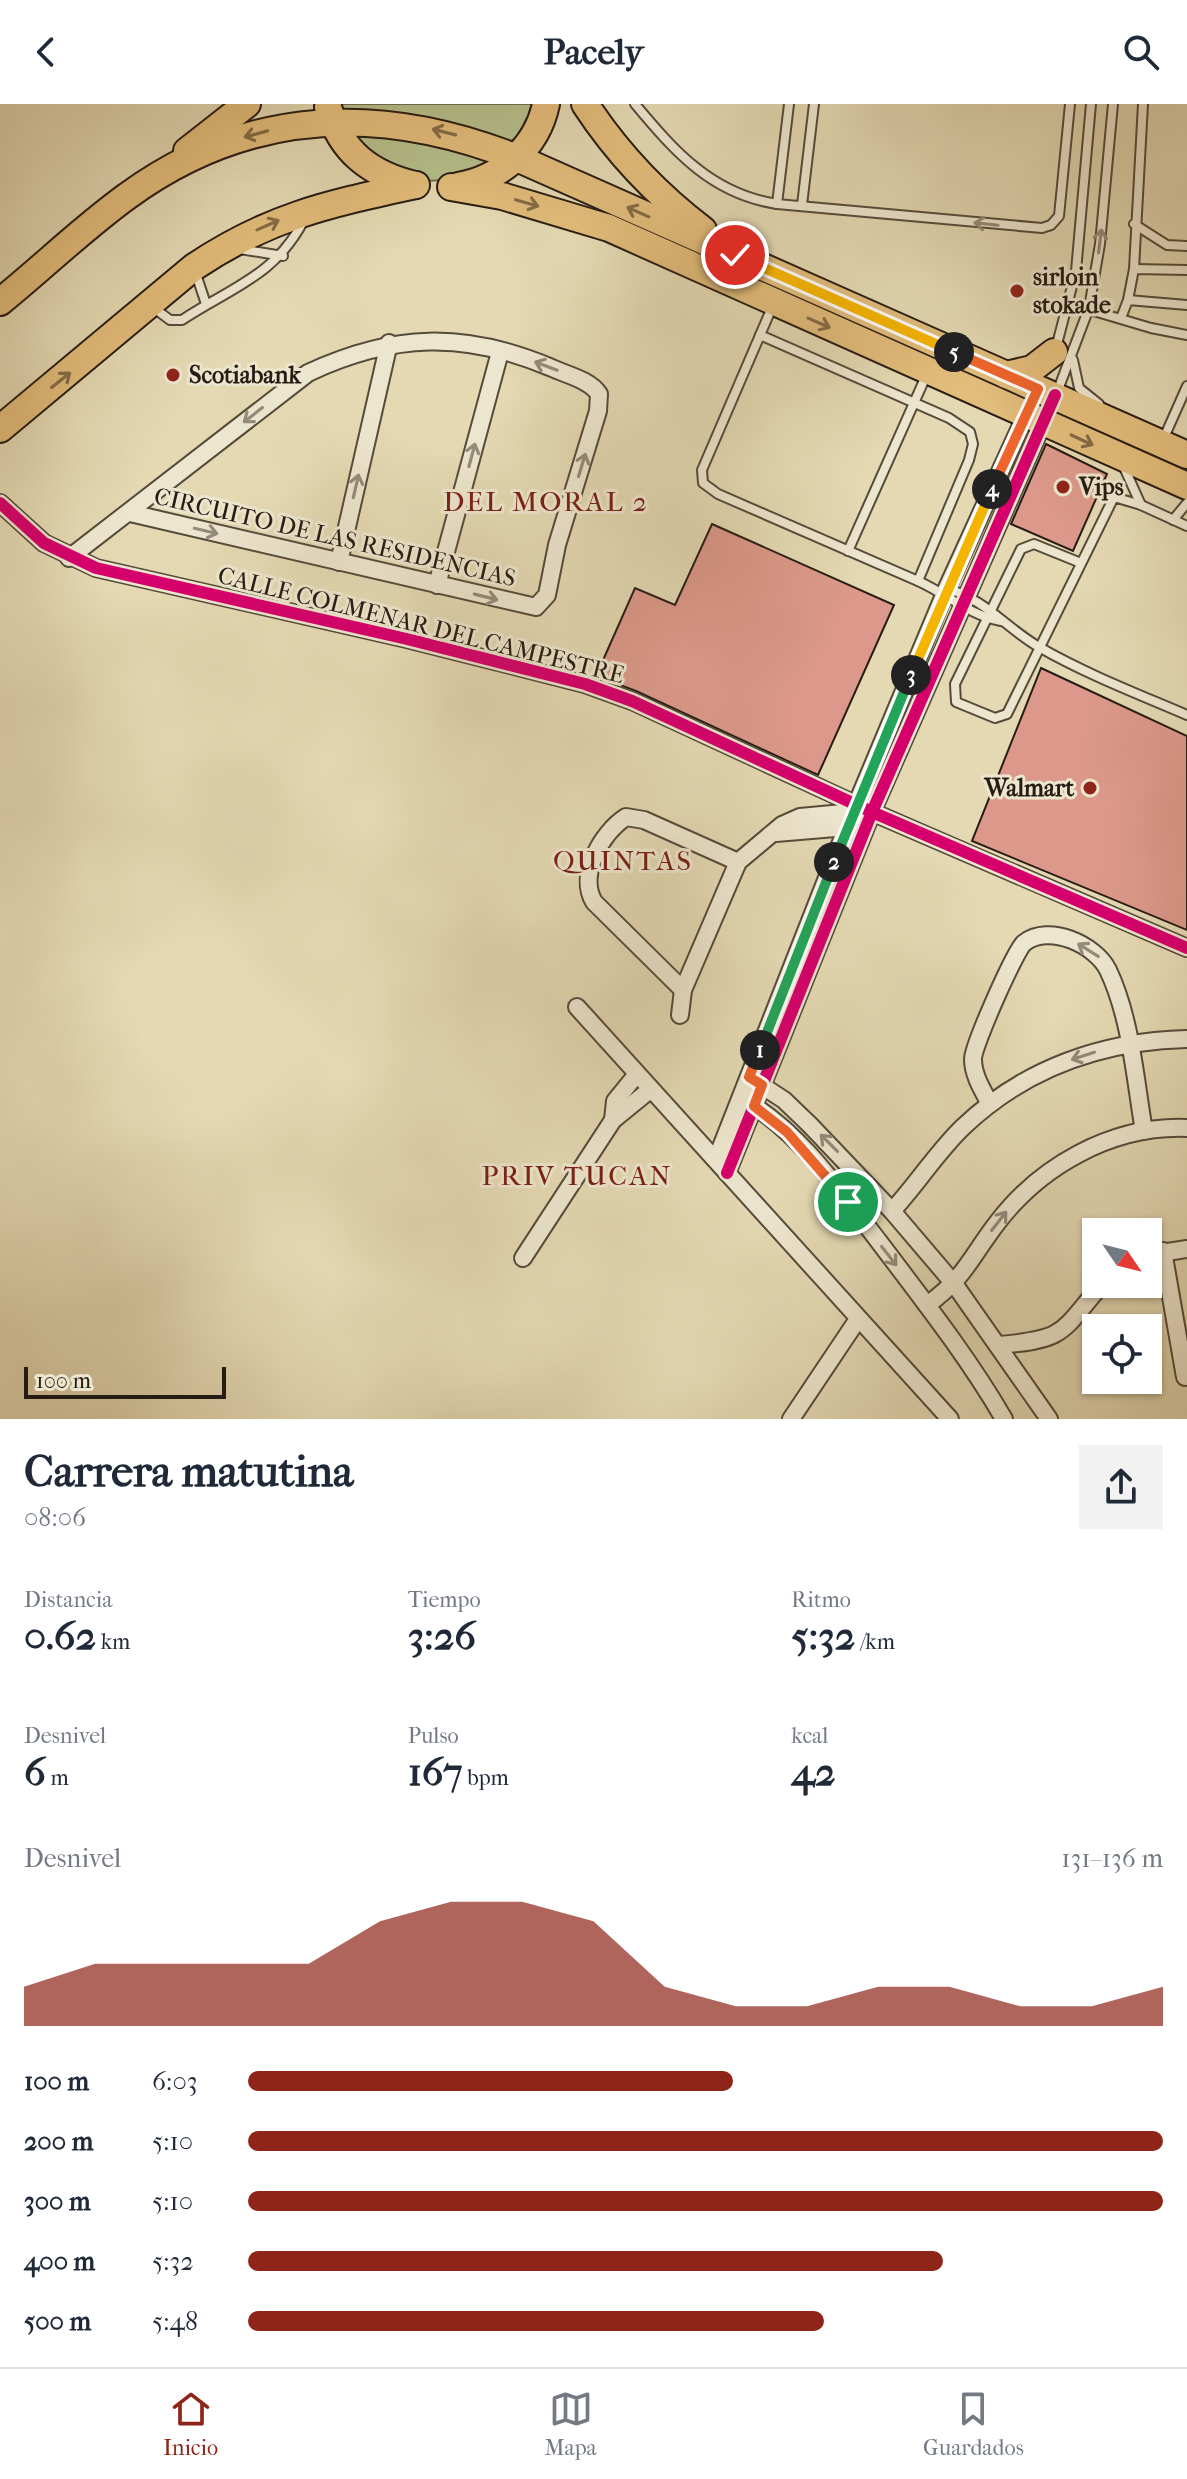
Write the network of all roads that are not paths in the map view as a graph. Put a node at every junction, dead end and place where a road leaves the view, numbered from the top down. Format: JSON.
{"nodes":[{"id":1,"x":247,"y":104,"type":"edge"},
{"id":2,"x":546,"y":104,"type":"edge"},
{"id":3,"x":585,"y":104,"type":"edge"},
{"id":4,"x":635,"y":104,"type":"edge"},
{"id":5,"x":789,"y":104,"type":"edge"},
{"id":6,"x":814,"y":104,"type":"edge"},
{"id":7,"x":1070,"y":104,"type":"edge"},
{"id":8,"x":1091,"y":104,"type":"edge"},
{"id":9,"x":1113,"y":104,"type":"edge"},
{"id":10,"x":1143,"y":104,"type":"edge"},
{"id":11,"x":330,"y":112,"type":"edge"},
{"id":12,"x":1068,"y":148,"type":"junction"},
{"id":13,"x":1086,"y":149,"type":"junction"},
{"id":14,"x":517,"y":158,"type":"junction"},
{"id":15,"x":416,"y":185,"type":"junction"},
{"id":16,"x":451,"y":187,"type":"junction"},
{"id":17,"x":127,"y":196,"type":"junction"},
{"id":18,"x":777,"y":204,"type":"junction"},
{"id":19,"x":802,"y":205,"type":"junction"},
{"id":20,"x":310,"y":209,"type":"junction"},
{"id":21,"x":1134,"y":224,"type":"junction"},
{"id":22,"x":1187,"y":246,"type":"edge"},
{"id":23,"x":224,"y":247,"type":"junction"},
{"id":24,"x":735,"y":255,"type":"junction"},
{"id":25,"x":283,"y":256,"type":"junction"},
{"id":26,"x":194,"y":267,"type":"junction"},
{"id":27,"x":1134,"y":269,"type":"junction"},
{"id":28,"x":1187,"y":270,"type":"edge"},
{"id":29,"x":1128,"y":300,"type":"junction"},
{"id":30,"x":0,"y":302,"type":"edge"},
{"id":31,"x":774,"y":303,"type":"junction"},
{"id":32,"x":206,"y":304,"type":"junction"},
{"id":33,"x":1070,"y":304,"type":"junction"},
{"id":34,"x":1187,"y":305,"type":"edge"},
{"id":35,"x":152,"y":306,"type":"junction"},
{"id":36,"x":1089,"y":308,"type":"junction"},
{"id":37,"x":1121,"y":318,"type":"junction"},
{"id":38,"x":760,"y":335,"type":"junction"},
{"id":39,"x":1187,"y":335,"type":"edge"},
{"id":40,"x":389,"y":343,"type":"junction"},
{"id":41,"x":500,"y":352,"type":"junction"},
{"id":42,"x":1064,"y":352,"type":"junction"},
{"id":43,"x":928,"y":372,"type":"junction"},
{"id":44,"x":1006,"y":375,"type":"junction"},
{"id":45,"x":1187,"y":386,"type":"edge"},
{"id":46,"x":1047,"y":392,"type":"junction"},
{"id":47,"x":913,"y":402,"type":"junction"},
{"id":48,"x":1035,"y":418,"type":"junction"},
{"id":49,"x":1123,"y":426,"type":"junction"},
{"id":50,"x":0,"y":429,"type":"edge"},
{"id":51,"x":1161,"y":444,"type":"junction"},
{"id":52,"x":1187,"y":455,"type":"edge"},
{"id":53,"x":1119,"y":456,"type":"junction"},
{"id":54,"x":1187,"y":486,"type":"edge"},
{"id":55,"x":0,"y":503,"type":"edge"},
{"id":56,"x":1187,"y":503,"type":"edge"},
{"id":57,"x":1141,"y":505,"type":"junction"},
{"id":58,"x":130,"y":513,"type":"junction"},
{"id":59,"x":1173,"y":520,"type":"junction"},
{"id":60,"x":1187,"y":526,"type":"edge"},
{"id":61,"x":848,"y":551,"type":"junction"},
{"id":62,"x":69,"y":558,"type":"junction"},
{"id":63,"x":339,"y":562,"type":"junction"},
{"id":64,"x":1081,"y":563,"type":"junction"},
{"id":65,"x":918,"y":581,"type":"junction"},
{"id":66,"x":437,"y":585,"type":"junction"},
{"id":67,"x":941,"y":591,"type":"junction"},
{"id":68,"x":963,"y":600,"type":"junction"},
{"id":69,"x":989,"y":614,"type":"junction"},
{"id":70,"x":1038,"y":647,"type":"junction"},
{"id":71,"x":1187,"y":715,"type":"edge"},
{"id":72,"x":858,"y":814,"type":"junction"},
{"id":73,"x":738,"y":862,"type":"junction"},
{"id":74,"x":1187,"y":948,"type":"edge"},
{"id":75,"x":683,"y":990,"type":"junction"},
{"id":76,"x":577,"y":1007,"type":"dead end"},
{"id":77,"x":680,"y":1015,"type":"dead end"},
{"id":78,"x":1187,"y":1039,"type":"edge"},
{"id":79,"x":1129,"y":1044,"type":"junction"},
{"id":80,"x":637,"y":1074,"type":"junction"},
{"id":81,"x":756,"y":1081,"type":"junction"},
{"id":82,"x":651,"y":1089,"type":"junction"},
{"id":83,"x":747,"y":1102,"type":"junction"},
{"id":84,"x":990,"y":1104,"type":"junction"},
{"id":85,"x":613,"y":1120,"type":"junction"},
{"id":86,"x":1187,"y":1128,"type":"edge"},
{"id":87,"x":1144,"y":1131,"type":"junction"},
{"id":88,"x":721,"y":1167,"type":"junction"},
{"id":89,"x":892,"y":1211,"type":"junction"},
{"id":90,"x":1187,"y":1249,"type":"edge"},
{"id":91,"x":1162,"y":1252,"type":"edge"},
{"id":92,"x":523,"y":1258,"type":"dead end"},
{"id":93,"x":1162,"y":1282,"type":"edge"},
{"id":94,"x":955,"y":1285,"type":"junction"},
{"id":95,"x":1091,"y":1298,"type":"edge"},
{"id":96,"x":927,"y":1305,"type":"junction"},
{"id":97,"x":858,"y":1319,"type":"junction"},
{"id":98,"x":999,"y":1345,"type":"junction"},
{"id":99,"x":1185,"y":1377,"type":"edge"},
{"id":100,"x":799,"y":1416,"type":"edge"},
{"id":101,"x":950,"y":1419,"type":"edge"},
{"id":102,"x":1004,"y":1419,"type":"edge"},
{"id":103,"x":1049,"y":1419,"type":"edge"}],
"edges":[{"from":1,"to":17,"type":"main road"},
{"from":2,"to":14,"type":"main road"},
{"from":3,"to":24,"type":"main road"},
{"from":4,"to":18,"type":"lane"},
{"from":5,"to":18,"type":"lane"},
{"from":6,"to":19,"type":"lane"},
{"from":7,"to":12,"type":"lane"},
{"from":8,"to":13,"type":"lane"},
{"from":36,"to":9,"type":"lane","one_way":true},
{"from":10,"to":21,"type":"lane"},
{"from":14,"to":11,"type":"main road","one_way":true},
{"from":11,"to":15,"type":"main road"},
{"from":11,"to":17,"type":"main road","one_way":true},
{"from":12,"to":13,"type":"lane"},
{"from":12,"to":19,"type":"lane","one_way":true},
{"from":13,"to":33,"type":"lane"},
{"from":14,"to":16,"type":"main road"},
{"from":24,"to":14,"type":"main road","one_way":true},
{"from":15,"to":16,"type":"main road"},
{"from":15,"to":20,"type":"main road"},
{"from":16,"to":31,"type":"main road","one_way":true},
{"from":17,"to":30,"type":"main road"},
{"from":18,"to":19,"type":"lane"},
{"from":23,"to":20,"type":"main road","one_way":true},
{"from":20,"to":25,"type":"lane"},
{"from":21,"to":22,"type":"lane"},
{"from":21,"to":27,"type":"lane"},
{"from":23,"to":25,"type":"lane"},
{"from":23,"to":26,"type":"main road"},
{"from":24,"to":44,"type":"main road"},
{"from":25,"to":32,"type":"lane"},
{"from":26,"to":32,"type":"lane"},
{"from":26,"to":35,"type":"main road"},
{"from":27,"to":28,"type":"lane"},
{"from":27,"to":29,"type":"lane"},
{"from":29,"to":34,"type":"lane"},
{"from":29,"to":37,"type":"lane"},
{"from":31,"to":38,"type":"lane"},
{"from":31,"to":43,"type":"main road","one_way":true},
{"from":32,"to":35,"type":"lane"},
{"from":33,"to":36,"type":"lane"},
{"from":33,"to":42,"type":"lane"},
{"from":50,"to":35,"type":"main road","one_way":true},
{"from":36,"to":37,"type":"lane"},
{"from":36,"to":42,"type":"lane"},
{"from":37,"to":39,"type":"lane"},
{"from":38,"to":47,"type":"lane"},
{"from":38,"to":61,"type":"lane"},
{"from":40,"to":41,"type":"street","name":"CIRCUITO DE LAS RESIDENCIAS"},
{"from":40,"to":58,"type":"street","name":"CIRCUITO DE LAS RESIDENCIAS","one_way":true},
{"from":63,"to":40,"type":"street","one_way":true},
{"from":66,"to":41,"type":"street","one_way":true},
{"from":66,"to":41,"type":"street","name":"CIRCUITO DE LAS RESIDENCIAS","one_way":true},
{"from":42,"to":44,"type":"main road"},
{"from":42,"to":46,"type":"lane"},
{"from":42,"to":46,"type":"lane"},
{"from":42,"to":49,"type":"lane"},
{"from":43,"to":47,"type":"lane"},
{"from":43,"to":48,"type":"main road"},
{"from":44,"to":46,"type":"main road"},
{"from":45,"to":51,"type":"lane"},
{"from":46,"to":48,"type":"street"},
{"from":46,"to":49,"type":"main road"},
{"from":47,"to":61,"type":"lane"},
{"from":47,"to":65,"type":"lane"},
{"from":48,"to":53,"type":"main road","one_way":true},
{"from":48,"to":67,"type":"street"},
{"from":48,"to":68,"type":"street"},
{"from":49,"to":51,"type":"main road"},
{"from":51,"to":52,"type":"main road"},
{"from":53,"to":54,"type":"main road"},
{"from":53,"to":57,"type":"lane"},
{"from":55,"to":62,"type":"street","name":"CALLE COLMENAR DEL CAMPESTRE"},
{"from":56,"to":59,"type":"lane"},
{"from":57,"to":59,"type":"lane"},
{"from":57,"to":64,"type":"lane"},
{"from":58,"to":62,"type":"street","name":"CIRCUITO DE LAS RESIDENCIAS"},
{"from":58,"to":63,"type":"street","name":"CIRCUITO DE LAS RESIDENCIAS","one_way":true},
{"from":59,"to":60,"type":"lane"},
{"from":61,"to":65,"type":"lane"},
{"from":62,"to":72,"type":"street","name":"CALLE COLMENAR DEL CAMPESTRE"},
{"from":63,"to":66,"type":"street","name":"CIRCUITO DE LAS RESIDENCIAS"},
{"from":64,"to":69,"type":"lane"},
{"from":64,"to":70,"type":"lane"},
{"from":65,"to":67,"type":"lane"},
{"from":67,"to":68,"type":"lane"},
{"from":67,"to":72,"type":"street"},
{"from":68,"to":69,"type":"lane"},
{"from":68,"to":72,"type":"street"},
{"from":69,"to":70,"type":"lane"},
{"from":69,"to":70,"type":"lane"},
{"from":70,"to":71,"type":"lane"},
{"from":72,"to":73,"type":"street"},
{"from":72,"to":74,"type":"street","name":"CALLE COLMENAR DEL CAMPESTRE"},
{"from":72,"to":81,"type":"street"},
{"from":72,"to":81,"type":"street"},
{"from":73,"to":75,"type":"street"},
{"from":73,"to":75,"type":"street"},
{"from":75,"to":77,"type":"street"},
{"from":76,"to":80,"type":"street"},
{"from":78,"to":79,"type":"street"},
{"from":79,"to":84,"type":"street","one_way":true},
{"from":79,"to":84,"type":"street","one_way":true},
{"from":79,"to":87,"type":"street"},
{"from":80,"to":82,"type":"street"},
{"from":80,"to":85,"type":"street"},
{"from":81,"to":83,"type":"street"},
{"from":89,"to":81,"type":"street","one_way":true},
{"from":82,"to":85,"type":"street"},
{"from":82,"to":88,"type":"street"},
{"from":83,"to":88,"type":"street"},
{"from":83,"to":96,"type":"street","one_way":true},
{"from":84,"to":89,"type":"street"},
{"from":85,"to":92,"type":"street"},
{"from":86,"to":87,"type":"street"},
{"from":94,"to":87,"type":"street","one_way":true},
{"from":88,"to":97,"type":"street"},
{"from":89,"to":94,"type":"street"},
{"from":90,"to":91,"type":"street"},
{"from":93,"to":99,"type":"street"},
{"from":94,"to":96,"type":"street"},
{"from":94,"to":98,"type":"street"},
{"from":95,"to":98,"type":"street"},
{"from":96,"to":102,"type":"street"},
{"from":97,"to":100,"type":"street"},
{"from":97,"to":101,"type":"street"},
{"from":98,"to":103,"type":"street"}]}
